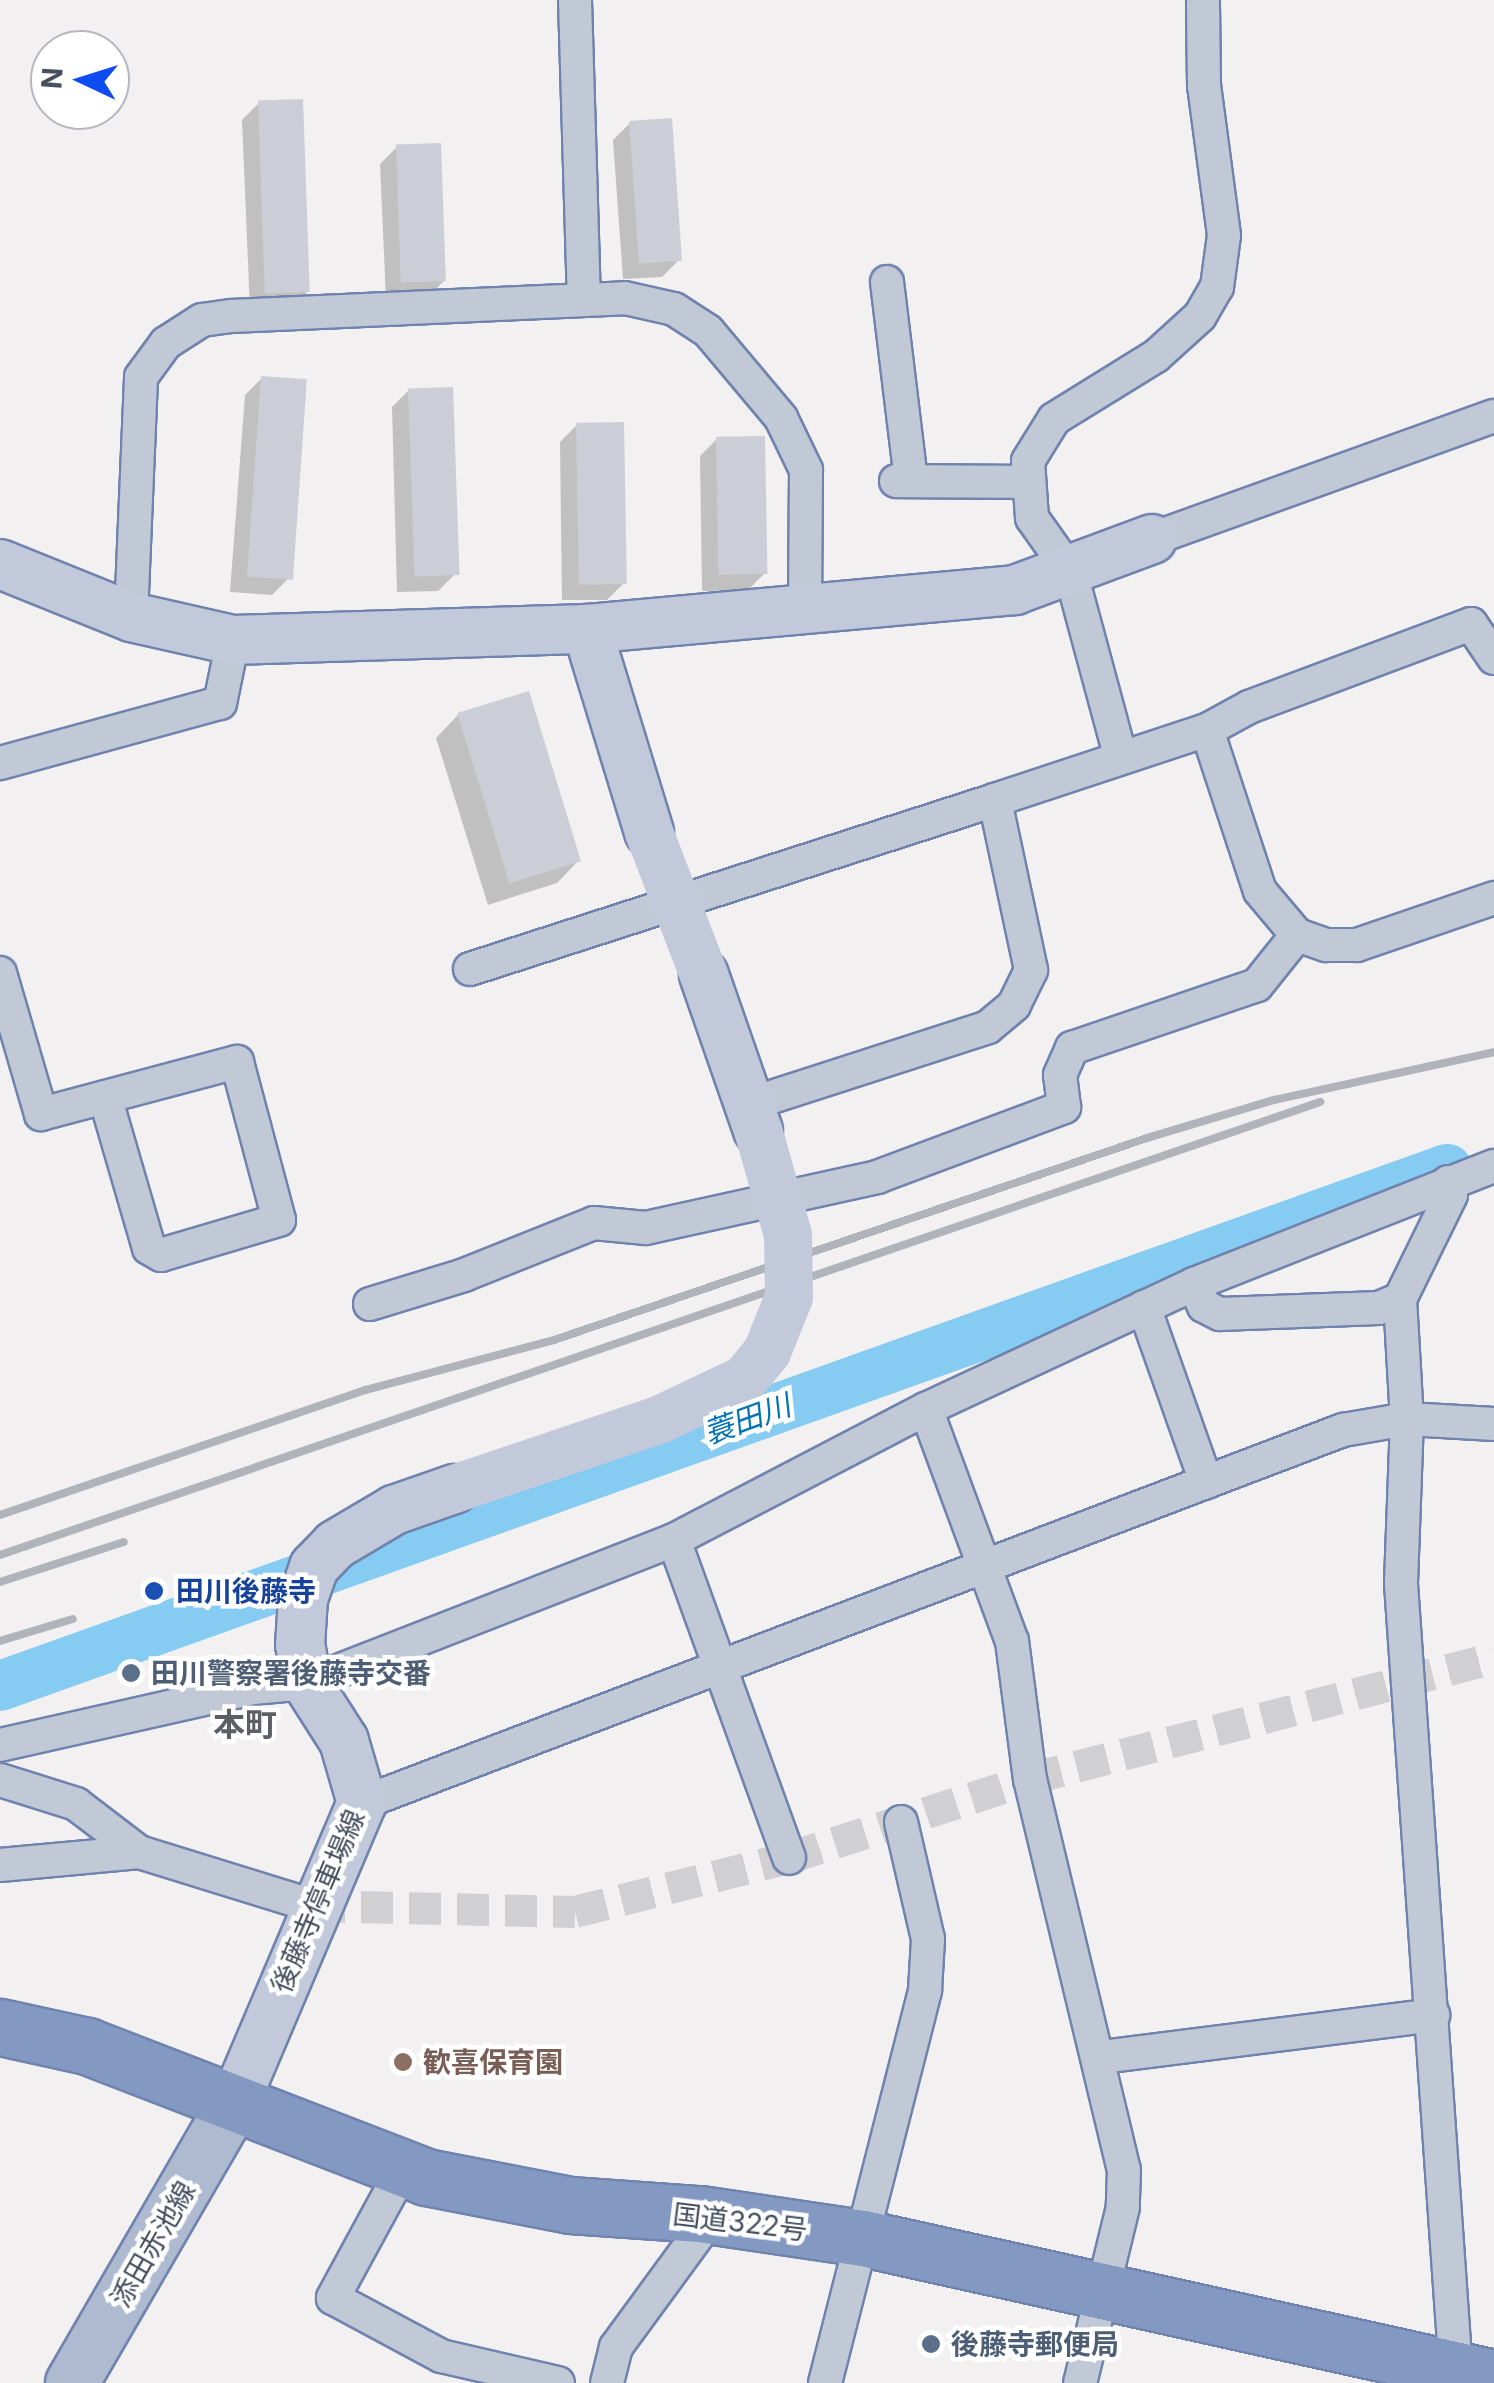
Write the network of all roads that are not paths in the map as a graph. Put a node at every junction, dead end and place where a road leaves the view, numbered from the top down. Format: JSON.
{"nodes":[{"id":1,"x":575,"y":0,"type":"edge"},
{"id":2,"x":1203,"y":0,"type":"edge"},
{"id":3,"x":886,"y":282,"type":"dead end"},
{"id":4,"x":584,"y":299,"type":"junction"},
{"id":5,"x":1494,"y":416,"type":"edge"},
{"id":6,"x":1026,"y":482,"type":"junction"},
{"id":7,"x":1152,"y":539,"type":"joint"},
{"id":8,"x":0,"y":564,"type":"edge"},
{"id":9,"x":1071,"y":573,"type":"junction"},
{"id":10,"x":805,"y":613,"type":"junction"},
{"id":11,"x":131,"y":617,"type":"junction"},
{"id":12,"x":587,"y":630,"type":"junction"},
{"id":13,"x":233,"y":640,"type":"junction"},
{"id":14,"x":1494,"y":658,"type":"edge"},
{"id":15,"x":1207,"y":730,"type":"junction"},
{"id":16,"x":1120,"y":755,"type":"junction"},
{"id":17,"x":0,"y":763,"type":"edge"},
{"id":18,"x":995,"y":800,"type":"junction"},
{"id":19,"x":1494,"y":898,"type":"edge"},
{"id":20,"x":1297,"y":935,"type":"junction"},
{"id":21,"x":470,"y":969,"type":"dead end"},
{"id":22,"x":0,"y":972,"type":"edge"},
{"id":23,"x":105,"y":1097,"type":"junction"},
{"id":24,"x":754,"y":1117,"type":"junction"},
{"id":25,"x":1494,"y":1166,"type":"edge"},
{"id":26,"x":1448,"y":1182,"type":"junction"},
{"id":27,"x":1194,"y":1284,"type":"junction"},
{"id":28,"x":1400,"y":1299,"type":"junction"},
{"id":29,"x":370,"y":1304,"type":"dead end"},
{"id":30,"x":1144,"y":1307,"type":"junction"},
{"id":31,"x":926,"y":1409,"type":"junction"},
{"id":32,"x":1407,"y":1419,"type":"junction"},
{"id":33,"x":1494,"y":1424,"type":"edge"},
{"id":34,"x":1206,"y":1482,"type":"junction"},
{"id":35,"x":674,"y":1540,"type":"junction"},
{"id":36,"x":988,"y":1562,"type":"junction"},
{"id":37,"x":304,"y":1664,"type":"junction"},
{"id":38,"x":724,"y":1667,"type":"junction"},
{"id":39,"x":0,"y":1745,"type":"edge"},
{"id":40,"x":0,"y":1780,"type":"edge"},
{"id":41,"x":362,"y":1803,"type":"junction"},
{"id":42,"x":901,"y":1822,"type":"dead end"},
{"id":43,"x":139,"y":1852,"type":"junction"},
{"id":44,"x":789,"y":1858,"type":"dead end"},
{"id":45,"x":0,"y":1865,"type":"edge"},
{"id":46,"x":313,"y":1906,"type":"junction"},
{"id":47,"x":1433,"y":2015,"type":"junction"},
{"id":48,"x":0,"y":2028,"type":"edge"},
{"id":49,"x":1101,"y":2056,"type":"junction"},
{"id":50,"x":234,"y":2104,"type":"junction"},
{"id":51,"x":403,"y":2168,"type":"junction"},
{"id":52,"x":712,"y":2216,"type":"junction"},
{"id":53,"x":863,"y":2238,"type":"junction"},
{"id":54,"x":1102,"y":2296,"type":"junction"},
{"id":55,"x":1451,"y":2374,"type":"edge"},
{"id":56,"x":72,"y":2383,"type":"edge"},
{"id":57,"x":558,"y":2383,"type":"edge"},
{"id":58,"x":608,"y":2383,"type":"edge"},
{"id":59,"x":826,"y":2383,"type":"edge"},
{"id":60,"x":1080,"y":2383,"type":"edge"}],
"edges":[{"from":1,"to":4,"type":"street"},
{"from":2,"to":6,"type":"street"},
{"from":3,"to":6,"type":"street"},
{"from":4,"to":10,"type":"street"},
{"from":4,"to":11,"type":"street"},
{"from":5,"to":7,"type":"street"},
{"from":6,"to":9,"type":"street"},
{"from":7,"to":9,"type":"street"},
{"from":8,"to":11,"type":"street"},
{"from":9,"to":10,"type":"street"},
{"from":9,"to":16,"type":"street"},
{"from":10,"to":12,"type":"street"},
{"from":11,"to":13,"type":"street"},
{"from":12,"to":13,"type":"street"},
{"from":12,"to":24,"type":"street","bridge":true},
{"from":13,"to":17,"type":"street"},
{"from":14,"to":15,"type":"street"},
{"from":15,"to":16,"type":"street"},
{"from":15,"to":20,"type":"street"},
{"from":16,"to":18,"type":"street"},
{"from":18,"to":21,"type":"street"},
{"from":18,"to":24,"type":"street"},
{"from":19,"to":20,"type":"street"},
{"from":20,"to":29,"type":"street"},
{"from":22,"to":23,"type":"street"},
{"from":23,"to":23,"type":"street"},
{"from":24,"to":37,"type":"street","bridge":true},
{"from":25,"to":26,"type":"street"},
{"from":26,"to":27,"type":"street"},
{"from":26,"to":28,"type":"street"},
{"from":27,"to":28,"type":"street"},
{"from":27,"to":30,"type":"street"},
{"from":28,"to":32,"type":"street"},
{"from":30,"to":31,"type":"street"},
{"from":30,"to":34,"type":"street"},
{"from":31,"to":35,"type":"street"},
{"from":31,"to":36,"type":"street"},
{"from":32,"to":33,"type":"street"},
{"from":32,"to":34,"type":"street"},
{"from":32,"to":47,"type":"street"},
{"from":34,"to":36,"type":"street"},
{"from":35,"to":37,"type":"street"},
{"from":35,"to":38,"type":"street"},
{"from":36,"to":38,"type":"street"},
{"from":36,"to":49,"type":"street"},
{"from":37,"to":39,"type":"street"},
{"from":37,"to":41,"type":"street","name":"後藤寺停車場線"},
{"from":38,"to":41,"type":"street"},
{"from":38,"to":44,"type":"street"},
{"from":40,"to":43,"type":"street"},
{"from":41,"to":46,"type":"street","name":"後藤寺停車場線"},
{"from":42,"to":53,"type":"street"},
{"from":43,"to":45,"type":"street"},
{"from":43,"to":46,"type":"street"},
{"from":46,"to":50,"type":"street","name":"後藤寺停車場線"},
{"from":47,"to":49,"type":"street"},
{"from":47,"to":55,"type":"street"},
{"from":48,"to":50,"type":"highway","name":"国道322号"},
{"from":49,"to":54,"type":"street"},
{"from":50,"to":51,"type":"highway","name":"国道322号"},
{"from":50,"to":56,"type":"main road","name":"添田赤池線"},
{"from":51,"to":52,"type":"highway","name":"国道322号"},
{"from":51,"to":57,"type":"street"},
{"from":52,"to":53,"type":"highway","name":"国道322号"},
{"from":52,"to":58,"type":"street"},
{"from":53,"to":54,"type":"highway","name":"国道322号"},
{"from":53,"to":59,"type":"street"},
{"from":54,"to":55,"type":"highway","name":"国道322号"},
{"from":54,"to":60,"type":"street"}]}
